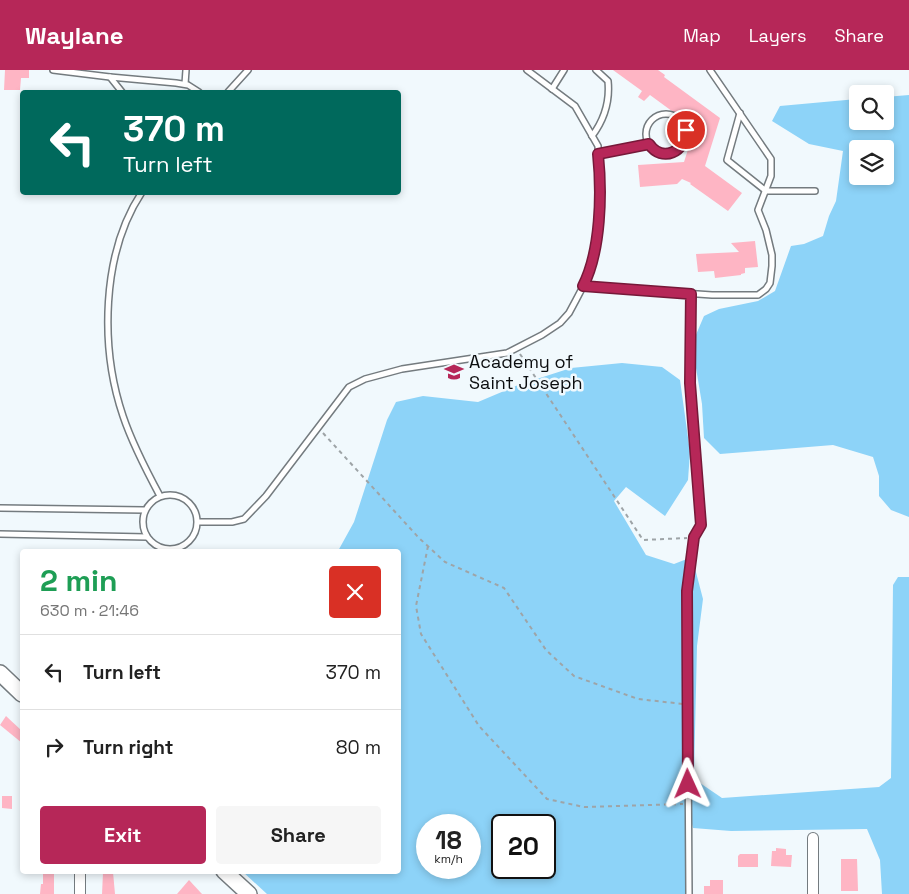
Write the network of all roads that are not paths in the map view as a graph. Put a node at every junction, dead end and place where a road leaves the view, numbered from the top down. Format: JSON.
{"nodes":[{"id":1,"x":54,"y":70,"type":"edge"},
{"id":2,"x":186,"y":70,"type":"edge"},
{"id":3,"x":248,"y":70,"type":"edge"},
{"id":4,"x":527,"y":70,"type":"edge"},
{"id":5,"x":564,"y":70,"type":"edge"},
{"id":6,"x":596,"y":70,"type":"edge"},
{"id":7,"x":710,"y":70,"type":"edge"},
{"id":8,"x":110,"y":77,"type":"junction"},
{"id":9,"x":185,"y":84,"type":"junction"},
{"id":10,"x":552,"y":89,"type":"junction"},
{"id":11,"x":120,"y":90,"type":"edge"},
{"id":12,"x":196,"y":90,"type":"edge"},
{"id":13,"x":230,"y":90,"type":"edge"},
{"id":14,"x":740,"y":113,"type":"junction"},
{"id":15,"x":592,"y":136,"type":"junction"},
{"id":16,"x":649,"y":144,"type":"junction"},
{"id":17,"x":598,"y":154,"type":"junction"},
{"id":18,"x":766,"y":190,"type":"junction"},
{"id":19,"x":814,"y":191,"type":"dead end"},
{"id":20,"x":140,"y":195,"type":"edge"},
{"id":21,"x":583,"y":286,"type":"junction"},
{"id":22,"x":691,"y":294,"type":"junction"},
{"id":23,"x":160,"y":496,"type":"junction"},
{"id":24,"x":0,"y":508,"type":"edge"},
{"id":25,"x":144,"y":510,"type":"junction"},
{"id":26,"x":198,"y":522,"type":"junction"},
{"id":27,"x":0,"y":534,"type":"edge"},
{"id":28,"x":147,"y":537,"type":"junction"},
{"id":29,"x":0,"y":674,"type":"edge"},
{"id":30,"x":20,"y":692,"type":"edge"},
{"id":31,"x":813,"y":838,"type":"dead end"},
{"id":32,"x":80,"y":874,"type":"edge"},
{"id":33,"x":227,"y":874,"type":"edge"},
{"id":34,"x":80,"y":894,"type":"edge"},
{"id":35,"x":249,"y":894,"type":"edge"},
{"id":36,"x":689,"y":894,"type":"edge"},
{"id":37,"x":813,"y":894,"type":"edge"}],
"edges":[{"from":1,"to":8,"type":"lane"},
{"from":2,"to":9,"type":"lane"},
{"from":3,"to":13,"type":"lane"},
{"from":4,"to":10,"type":"lane"},
{"from":5,"to":10,"type":"lane"},
{"from":6,"to":15,"type":"lane"},
{"from":7,"to":14,"type":"lane"},
{"from":8,"to":9,"type":"lane"},
{"from":8,"to":11,"type":"lane"},
{"from":9,"to":12,"type":"lane"},
{"from":10,"to":15,"type":"lane"},
{"from":14,"to":18,"type":"lane"},
{"from":14,"to":18,"type":"lane"},
{"from":15,"to":17,"type":"lane"},
{"from":16,"to":16,"type":"lane"},
{"from":16,"to":17,"type":"lane"},
{"from":17,"to":21,"type":"lane"},
{"from":18,"to":19,"type":"lane"},
{"from":18,"to":22,"type":"lane"},
{"from":20,"to":23,"type":"lane"},
{"from":21,"to":22,"type":"lane"},
{"from":21,"to":26,"type":"lane"},
{"from":22,"to":36,"type":"lane"},
{"from":23,"to":25,"type":"lane"},
{"from":23,"to":26,"type":"lane"},
{"from":24,"to":25,"type":"lane"},
{"from":25,"to":28,"type":"lane"},
{"from":26,"to":28,"type":"lane"},
{"from":27,"to":28,"type":"lane"},
{"from":29,"to":30,"type":"street"},
{"from":31,"to":37,"type":"street"},
{"from":32,"to":34,"type":"street"},
{"from":33,"to":35,"type":"street"}]}
